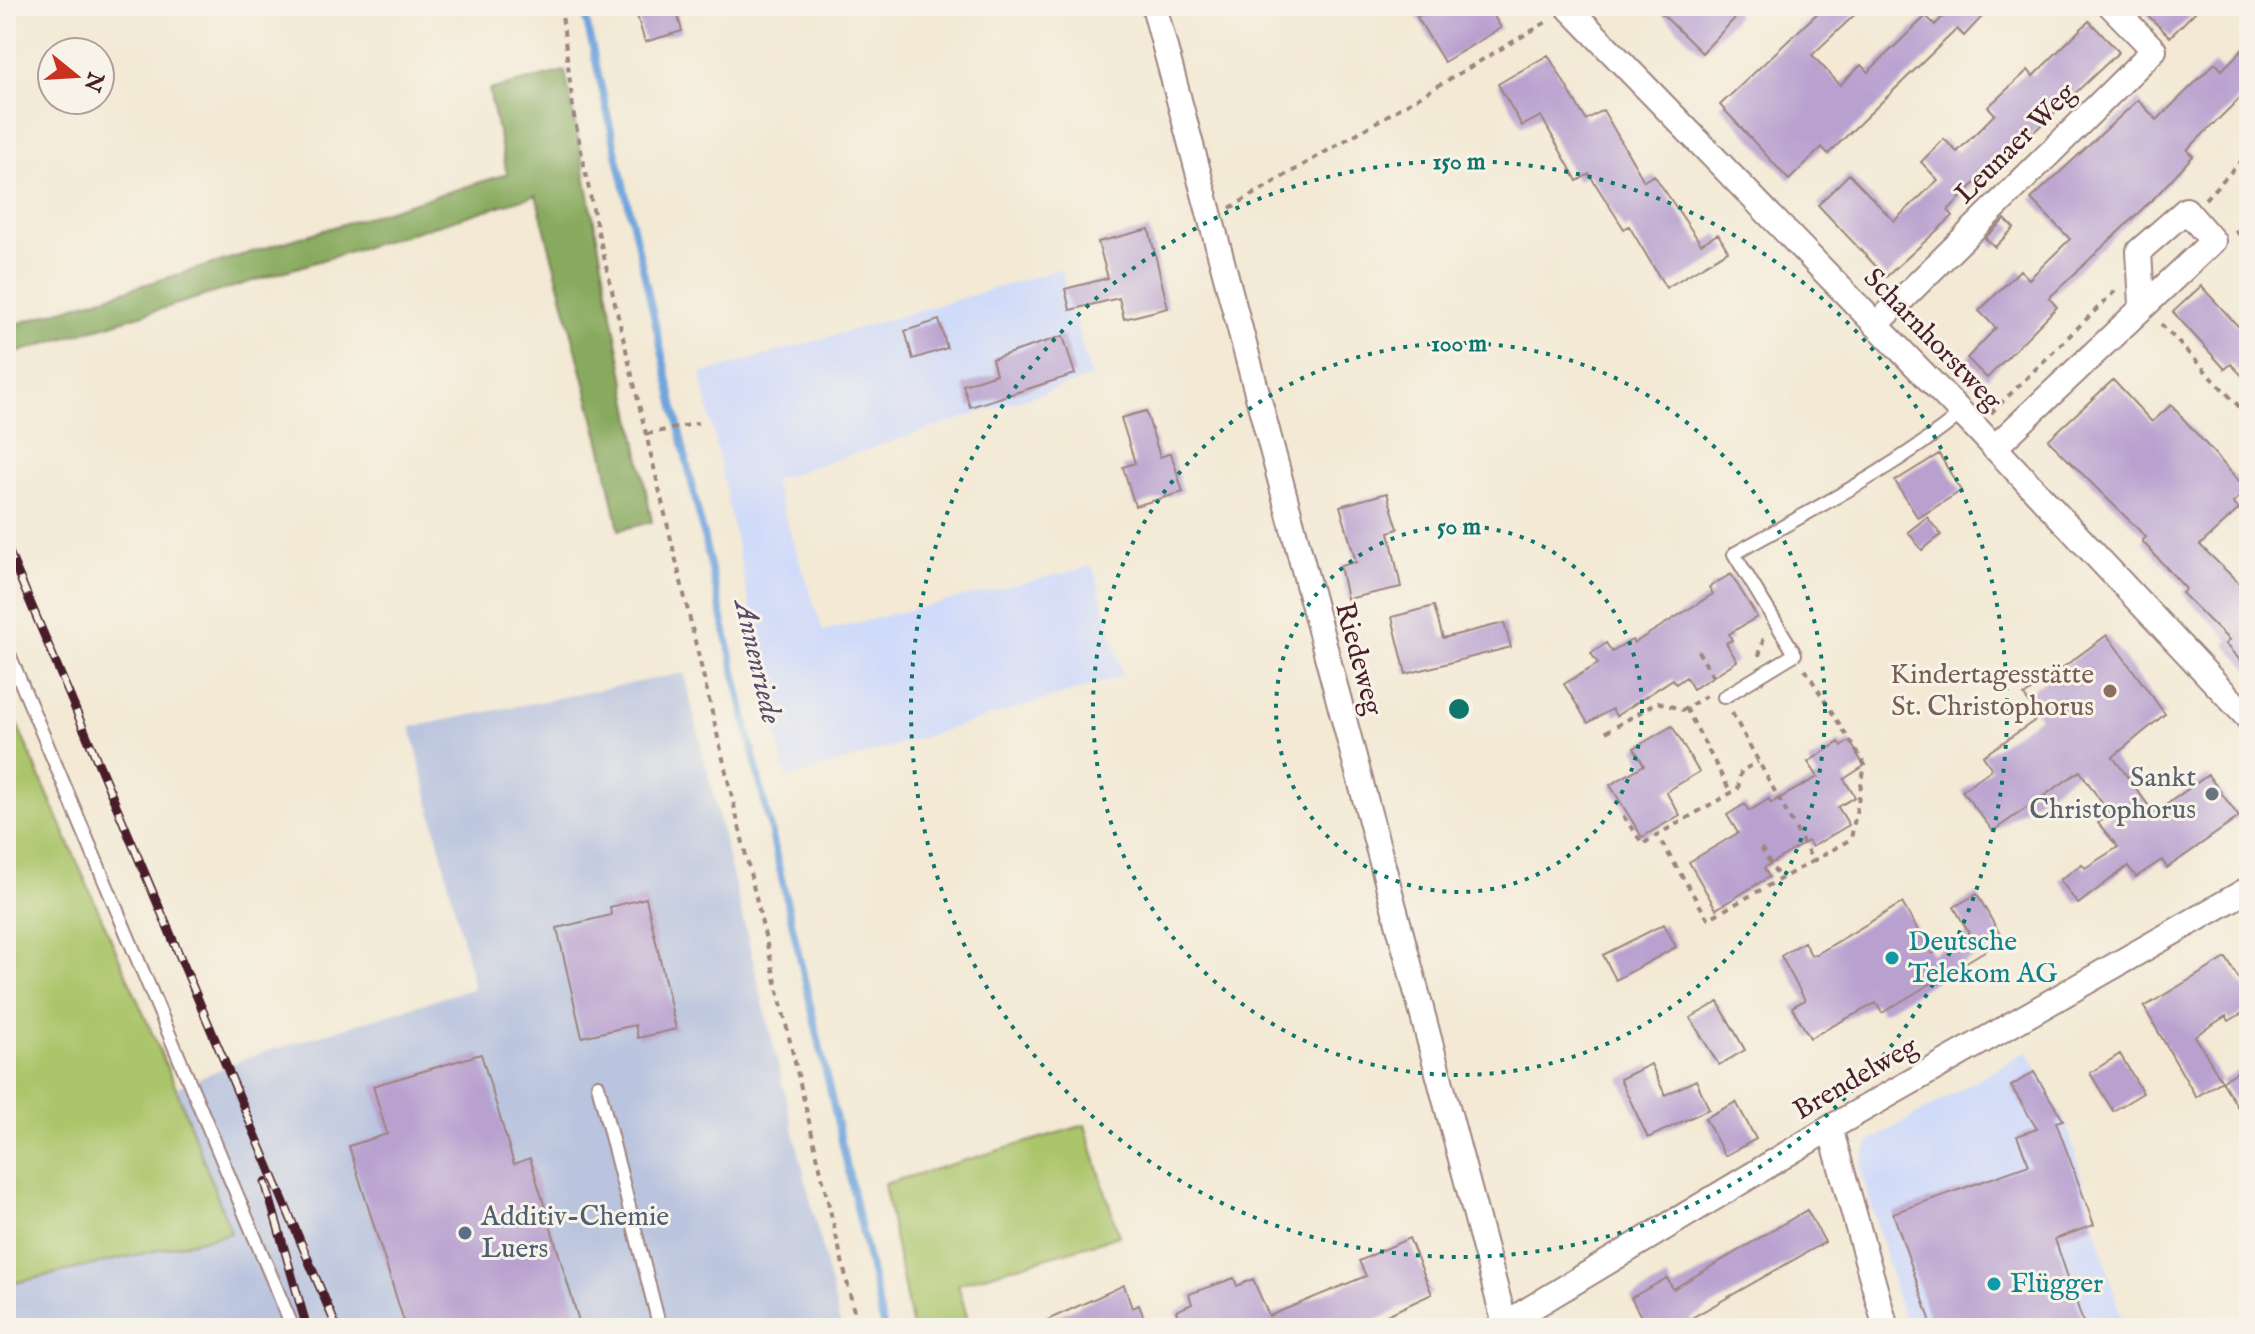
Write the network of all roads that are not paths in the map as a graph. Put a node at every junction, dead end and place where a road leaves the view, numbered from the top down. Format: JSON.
{"nodes":[{"id":1,"x":1154,"y":6,"type":"edge"},
{"id":2,"x":2111,"y":6,"type":"edge"},
{"id":3,"x":1570,"y":7,"type":"edge"},
{"id":4,"x":2142,"y":305,"type":"junction"},
{"id":5,"x":1876,"y":325,"type":"junction"},
{"id":6,"x":1969,"y":421,"type":"junction"},
{"id":7,"x":1994,"y":448,"type":"junction"},
{"id":8,"x":6,"y":647,"type":"edge"},
{"id":9,"x":1721,"y":692,"type":"road end"},
{"id":10,"x":2249,"y":719,"type":"edge"},
{"id":11,"x":2249,"y":889,"type":"edge"},
{"id":12,"x":598,"y":1085,"type":"dead end"},
{"id":13,"x":1830,"y":1128,"type":"junction"},
{"id":14,"x":1503,"y":1327,"type":"edge"},
{"id":15,"x":293,"y":1328,"type":"edge"},
{"id":16,"x":660,"y":1328,"type":"edge"},
{"id":17,"x":1886,"y":1328,"type":"edge"}],
"edges":[{"from":1,"to":14,"type":"street","name":"Riedeweg"},
{"from":2,"to":5,"type":"street","name":"Leunaer Weg"},
{"from":3,"to":5,"type":"street","name":"Scharnhorstweg"},
{"from":4,"to":4,"type":"street"},
{"from":4,"to":7,"type":"street"},
{"from":5,"to":6,"type":"street","name":"Scharnhorstweg"},
{"from":6,"to":7,"type":"street","name":"Scharnhorstweg"},
{"from":6,"to":9,"type":"lane"},
{"from":7,"to":10,"type":"street","name":"Scharnhorstweg"},
{"from":8,"to":15,"type":"lane"},
{"from":11,"to":13,"type":"street","name":"Brendelweg"},
{"from":12,"to":16,"type":"lane"},
{"from":13,"to":14,"type":"street","name":"Brendelweg"},
{"from":13,"to":17,"type":"street"}]}
